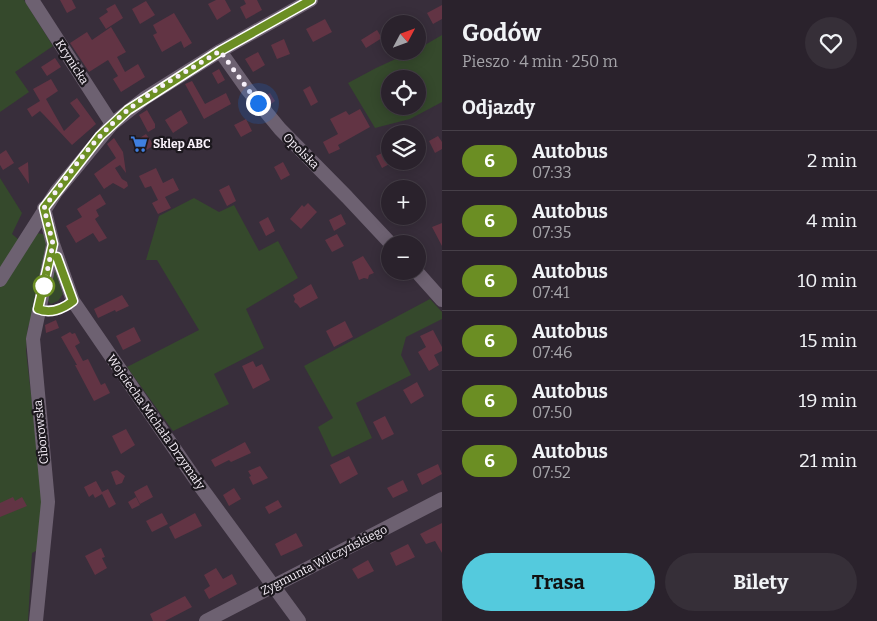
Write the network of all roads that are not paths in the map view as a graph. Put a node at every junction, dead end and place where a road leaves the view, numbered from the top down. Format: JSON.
{"nodes":[{"id":1,"x":32,"y":0,"type":"edge"},
{"id":2,"x":311,"y":0,"type":"edge"},
{"id":3,"x":220,"y":51,"type":"junction"},
{"id":4,"x":112,"y":124,"type":"junction"},
{"id":5,"x":44,"y":208,"type":"junction"},
{"id":6,"x":383,"y":235,"type":"edge"},
{"id":7,"x":53,"y":244,"type":"junction"},
{"id":8,"x":0,"y":280,"type":"edge"},
{"id":9,"x":424,"y":280,"type":"edge"},
{"id":10,"x":442,"y":300,"type":"edge"},
{"id":11,"x":442,"y":499,"type":"edge"},
{"id":12,"x":273,"y":587,"type":"junction"},
{"id":13,"x":36,"y":621,"type":"edge"},
{"id":14,"x":206,"y":621,"type":"edge"},
{"id":15,"x":299,"y":621,"type":"edge"}],
"edges":[{"from":1,"to":4,"type":"street","name":"Krynicka"},
{"from":2,"to":3,"type":"street"},
{"from":3,"to":4,"type":"street"},
{"from":3,"to":6,"type":"street","name":"Opolska"},
{"from":4,"to":5,"type":"street"},
{"from":5,"to":7,"type":"street","name":"Wojciecha Michała Drzymały"},
{"from":5,"to":8,"type":"street"},
{"from":7,"to":12,"type":"street","name":"Wojciecha Michała Drzymały"},
{"from":7,"to":13,"type":"street","name":"Ciborowska"},
{"from":9,"to":10,"type":"street"},
{"from":11,"to":12,"type":"street","name":"Zygmunta Wilczyńskiego"},
{"from":12,"to":14,"type":"street","name":"Zygmunta Wilczyńskiego"},
{"from":12,"to":15,"type":"street","name":"Wojciecha Michała Drzymały"}]}
